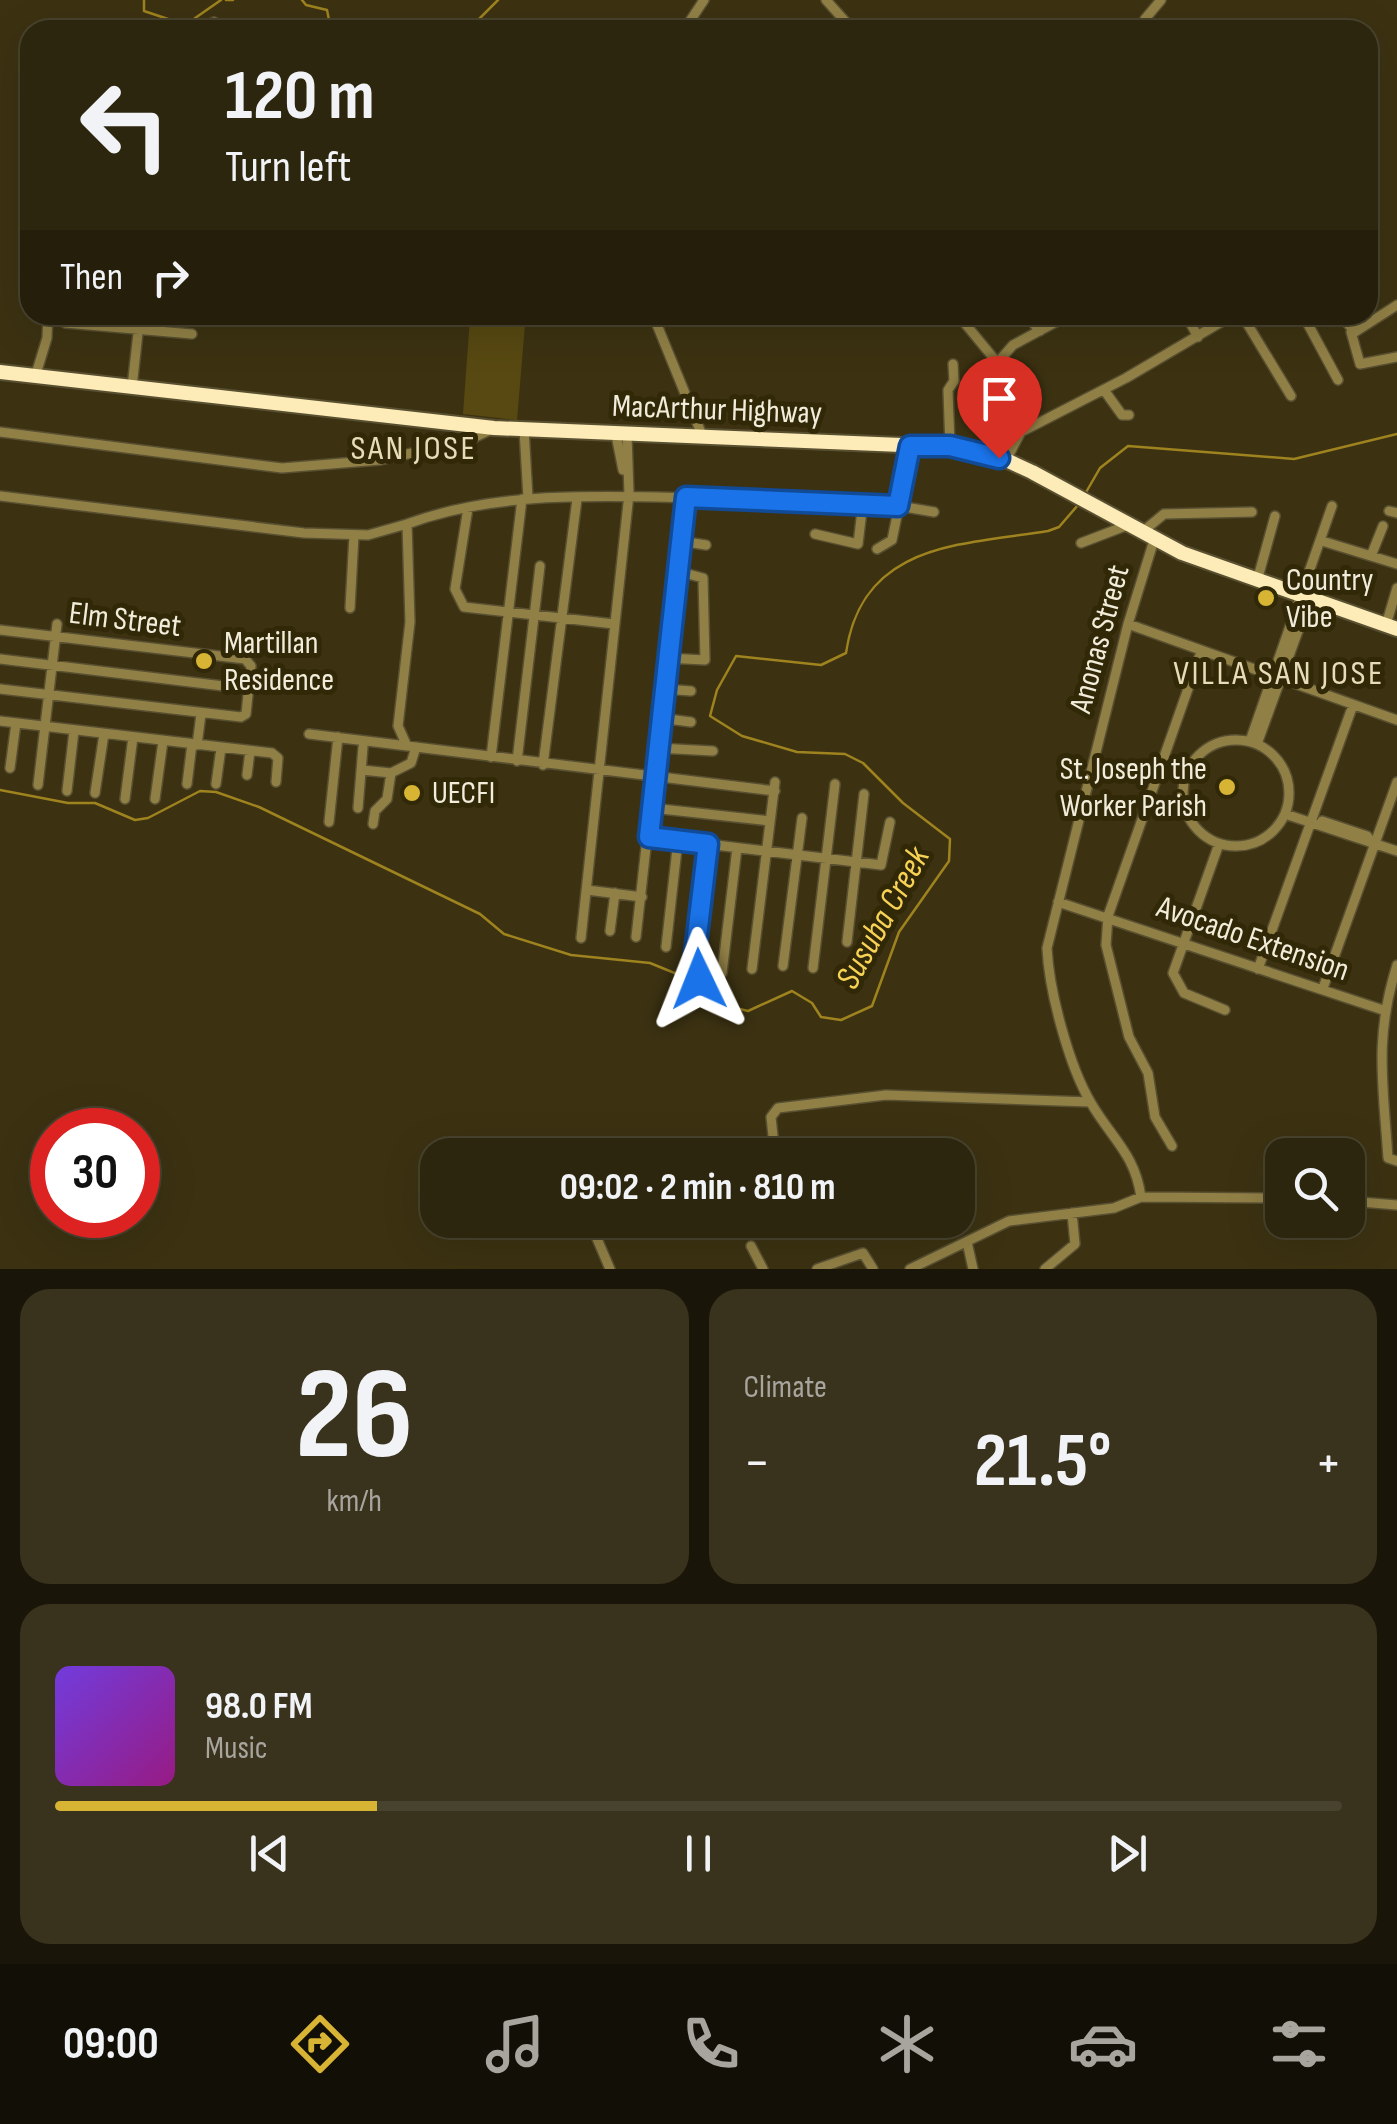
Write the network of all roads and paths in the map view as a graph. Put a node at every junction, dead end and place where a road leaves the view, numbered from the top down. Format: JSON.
{"nodes":[{"id":1,"x":826,"y":0,"type":"edge"},
{"id":2,"x":1161,"y":0,"type":"edge"},
{"id":3,"x":844,"y":20,"type":"edge"},
{"id":4,"x":1146,"y":20,"type":"edge"},
{"id":5,"x":48,"y":325,"type":"edge"},
{"id":6,"x":95,"y":325,"type":"edge"},
{"id":7,"x":139,"y":325,"type":"edge"},
{"id":8,"x":656,"y":325,"type":"edge"},
{"id":9,"x":967,"y":325,"type":"edge"},
{"id":10,"x":1035,"y":325,"type":"edge"},
{"id":11,"x":1050,"y":325,"type":"edge"},
{"id":12,"x":1191,"y":325,"type":"edge"},
{"id":13,"x":1217,"y":325,"type":"edge"},
{"id":14,"x":1248,"y":325,"type":"edge"},
{"id":15,"x":1308,"y":325,"type":"edge"},
{"id":16,"x":1346,"y":325,"type":"edge"},
{"id":17,"x":1363,"y":325,"type":"edge"},
{"id":18,"x":139,"y":328,"type":"junction"},
{"id":19,"x":1040,"y":331,"type":"junction"},
{"id":20,"x":1351,"y":332,"type":"junction"},
{"id":21,"x":192,"y":334,"type":"dead end"},
{"id":22,"x":1198,"y":337,"type":"junction"},
{"id":23,"x":1397,"y":357,"type":"edge"},
{"id":24,"x":998,"y":362,"type":"junction"},
{"id":25,"x":953,"y":364,"type":"dead end"},
{"id":26,"x":0,"y":372,"type":"edge"},
{"id":27,"x":36,"y":374,"type":"junction"},
{"id":28,"x":1338,"y":380,"type":"dead end"},
{"id":29,"x":132,"y":387,"type":"junction"},
{"id":30,"x":1104,"y":390,"type":"junction"},
{"id":31,"x":1291,"y":396,"type":"dead end"},
{"id":32,"x":1129,"y":414,"type":"dead end"},
{"id":33,"x":995,"y":420,"type":"dead end"},
{"id":34,"x":494,"y":428,"type":"junction"},
{"id":35,"x":524,"y":429,"type":"junction"},
{"id":36,"x":0,"y":432,"type":"edge"},
{"id":37,"x":1021,"y":432,"type":"junction"},
{"id":38,"x":622,"y":435,"type":"junction"},
{"id":39,"x":702,"y":435,"type":"junction"},
{"id":40,"x":910,"y":446,"type":"junction"},
{"id":41,"x":950,"y":446,"type":"junction"},
{"id":42,"x":1001,"y":459,"type":"junction"},
{"id":43,"x":629,"y":494,"type":"junction"},
{"id":44,"x":0,"y":496,"type":"edge"},
{"id":45,"x":686,"y":497,"type":"junction"},
{"id":46,"x":525,"y":498,"type":"junction"},
{"id":47,"x":576,"y":499,"type":"junction"},
{"id":48,"x":863,"y":502,"type":"junction"},
{"id":49,"x":898,"y":506,"type":"junction"},
{"id":50,"x":1332,"y":506,"type":"dead end"},
{"id":51,"x":468,"y":508,"type":"junction"},
{"id":52,"x":934,"y":512,"type":"dead end"},
{"id":53,"x":1252,"y":512,"type":"dead end"},
{"id":54,"x":1275,"y":516,"type":"dead end"},
{"id":55,"x":407,"y":524,"type":"junction"},
{"id":56,"x":1383,"y":526,"type":"dead end"},
{"id":57,"x":1141,"y":533,"type":"junction"},
{"id":58,"x":815,"y":534,"type":"dead end"},
{"id":59,"x":354,"y":535,"type":"junction"},
{"id":60,"x":680,"y":541,"type":"junction"},
{"id":61,"x":1322,"y":542,"type":"junction"},
{"id":62,"x":1081,"y":543,"type":"dead end"},
{"id":63,"x":706,"y":544,"type":"dead end"},
{"id":64,"x":877,"y":548,"type":"dead end"},
{"id":65,"x":1371,"y":556,"type":"junction"},
{"id":66,"x":1397,"y":564,"type":"edge"},
{"id":67,"x":540,"y":566,"type":"dead end"},
{"id":68,"x":677,"y":571,"type":"junction"},
{"id":69,"x":1257,"y":581,"type":"junction"},
{"id":70,"x":1397,"y":588,"type":"edge"},
{"id":71,"x":1306,"y":597,"type":"junction"},
{"id":72,"x":350,"y":608,"type":"dead end"},
{"id":73,"x":508,"y":613,"type":"junction"},
{"id":74,"x":534,"y":616,"type":"junction"},
{"id":75,"x":560,"y":620,"type":"junction"},
{"id":76,"x":57,"y":624,"type":"dead end"},
{"id":77,"x":614,"y":624,"type":"junction"},
{"id":78,"x":1128,"y":624,"type":"junction"},
{"id":79,"x":1391,"y":627,"type":"edge"},
{"id":80,"x":0,"y":630,"type":"edge"},
{"id":81,"x":55,"y":637,"type":"junction"},
{"id":82,"x":1201,"y":652,"type":"junction"},
{"id":83,"x":666,"y":658,"type":"junction"},
{"id":84,"x":0,"y":659,"type":"edge"},
{"id":85,"x":52,"y":665,"type":"junction"},
{"id":86,"x":1277,"y":677,"type":"junction"},
{"id":87,"x":0,"y":688,"type":"edge"},
{"id":88,"x":248,"y":688,"type":"junction"},
{"id":89,"x":664,"y":689,"type":"junction"},
{"id":90,"x":691,"y":691,"type":"dead end"},
{"id":91,"x":49,"y":694,"type":"junction"},
{"id":92,"x":1353,"y":705,"type":"junction"},
{"id":93,"x":201,"y":714,"type":"junction"},
{"id":94,"x":660,"y":718,"type":"junction"},
{"id":95,"x":1397,"y":720,"type":"edge"},
{"id":96,"x":0,"y":721,"type":"edge"},
{"id":97,"x":16,"y":722,"type":"junction"},
{"id":98,"x":692,"y":722,"type":"dead end"},
{"id":99,"x":46,"y":726,"type":"junction"},
{"id":100,"x":74,"y":731,"type":"junction"},
{"id":101,"x":104,"y":734,"type":"junction"},
{"id":102,"x":308,"y":734,"type":"dead end"},
{"id":103,"x":338,"y":736,"type":"junction"},
{"id":104,"x":133,"y":737,"type":"junction"},
{"id":105,"x":163,"y":741,"type":"junction"},
{"id":106,"x":1254,"y":742,"type":"junction"},
{"id":107,"x":195,"y":744,"type":"junction"},
{"id":108,"x":412,"y":746,"type":"junction"},
{"id":109,"x":363,"y":747,"type":"dead end"},
{"id":110,"x":221,"y":748,"type":"junction"},
{"id":111,"x":658,"y":748,"type":"junction"},
{"id":112,"x":250,"y":751,"type":"junction"},
{"id":113,"x":713,"y":752,"type":"dead end"},
{"id":114,"x":492,"y":757,"type":"junction"},
{"id":115,"x":518,"y":761,"type":"junction"},
{"id":116,"x":543,"y":764,"type":"junction"},
{"id":117,"x":10,"y":768,"type":"dead end"},
{"id":118,"x":1160,"y":768,"type":"junction"},
{"id":119,"x":362,"y":770,"type":"junction"},
{"id":120,"x":599,"y":771,"type":"junction"},
{"id":121,"x":391,"y":773,"type":"junction"},
{"id":122,"x":247,"y":775,"type":"dead end"},
{"id":123,"x":1185,"y":775,"type":"junction"},
{"id":124,"x":654,"y":776,"type":"junction"},
{"id":125,"x":276,"y":782,"type":"dead end"},
{"id":126,"x":1397,"y":782,"type":"edge"},
{"id":127,"x":186,"y":784,"type":"dead end"},
{"id":128,"x":216,"y":784,"type":"dead end"},
{"id":129,"x":835,"y":784,"type":"dead end"},
{"id":130,"x":38,"y":785,"type":"dead end"},
{"id":131,"x":68,"y":792,"type":"dead end"},
{"id":132,"x":95,"y":793,"type":"dead end"},
{"id":133,"x":864,"y":794,"type":"dead end"},
{"id":134,"x":155,"y":798,"type":"dead end"},
{"id":135,"x":125,"y":799,"type":"dead end"},
{"id":136,"x":358,"y":808,"type":"dead end"},
{"id":137,"x":652,"y":808,"type":"junction"},
{"id":138,"x":1286,"y":811,"type":"junction"},
{"id":139,"x":802,"y":818,"type":"dead end"},
{"id":140,"x":770,"y":821,"type":"junction"},
{"id":141,"x":1313,"y":821,"type":"junction"},
{"id":142,"x":330,"y":822,"type":"dead end"},
{"id":143,"x":890,"y":822,"type":"dead end"},
{"id":144,"x":373,"y":824,"type":"dead end"},
{"id":145,"x":649,"y":837,"type":"junction"},
{"id":146,"x":678,"y":840,"type":"junction"},
{"id":147,"x":708,"y":844,"type":"junction"},
{"id":148,"x":1219,"y":844,"type":"junction"},
{"id":149,"x":1373,"y":844,"type":"junction"},
{"id":150,"x":737,"y":848,"type":"junction"},
{"id":151,"x":1397,"y":851,"type":"edge"},
{"id":152,"x":768,"y":852,"type":"junction"},
{"id":153,"x":797,"y":855,"type":"junction"},
{"id":154,"x":827,"y":858,"type":"junction"},
{"id":155,"x":857,"y":861,"type":"junction"},
{"id":156,"x":587,"y":890,"type":"junction"},
{"id":157,"x":615,"y":893,"type":"junction"},
{"id":158,"x":642,"y":897,"type":"junction"},
{"id":159,"x":1058,"y":902,"type":"junction"},
{"id":160,"x":1108,"y":916,"type":"junction"},
{"id":161,"x":610,"y":931,"type":"dead end"},
{"id":162,"x":581,"y":938,"type":"dead end"},
{"id":163,"x":636,"y":938,"type":"dead end"},
{"id":164,"x":847,"y":942,"type":"dead end"},
{"id":165,"x":1184,"y":944,"type":"junction"},
{"id":166,"x":666,"y":947,"type":"dead end"},
{"id":167,"x":1397,"y":965,"type":"edge"},
{"id":168,"x":783,"y":966,"type":"dead end"},
{"id":169,"x":812,"y":968,"type":"dead end"},
{"id":170,"x":752,"y":969,"type":"dead end"},
{"id":171,"x":1258,"y":969,"type":"junction"},
{"id":172,"x":1323,"y":988,"type":"junction"},
{"id":173,"x":1226,"y":1010,"type":"dead end"},
{"id":174,"x":1383,"y":1010,"type":"junction"},
{"id":175,"x":1090,"y":1102,"type":"junction"},
{"id":176,"x":1384,"y":1102,"type":"junction"},
{"id":177,"x":1397,"y":1110,"type":"edge"},
{"id":178,"x":1385,"y":1114,"type":"junction"},
{"id":179,"x":772,"y":1138,"type":"edge"},
{"id":180,"x":1172,"y":1146,"type":"dead end"},
{"id":181,"x":1397,"y":1161,"type":"edge"},
{"id":182,"x":1140,"y":1197,"type":"junction"},
{"id":183,"x":1265,"y":1198,"type":"edge"},
{"id":184,"x":1365,"y":1203,"type":"edge"},
{"id":185,"x":1397,"y":1204,"type":"edge"},
{"id":186,"x":1072,"y":1213,"type":"junction"},
{"id":187,"x":597,"y":1238,"type":"edge"},
{"id":188,"x":968,"y":1242,"type":"junction"},
{"id":189,"x":752,"y":1246,"type":"dead end"},
{"id":190,"x":610,"y":1269,"type":"edge"},
{"id":191,"x":763,"y":1269,"type":"edge"},
{"id":192,"x":817,"y":1269,"type":"edge"},
{"id":193,"x":873,"y":1269,"type":"edge"},
{"id":194,"x":910,"y":1269,"type":"edge"},
{"id":195,"x":974,"y":1269,"type":"edge"},
{"id":196,"x":1045,"y":1269,"type":"edge"}],
"edges":[{"from":1,"to":3,"type":"street"},
{"from":2,"to":4,"type":"street"},
{"from":5,"to":27,"type":"street"},
{"from":6,"to":18,"type":"street"},
{"from":7,"to":18,"type":"street"},
{"from":8,"to":39,"type":"street"},
{"from":9,"to":24,"type":"street"},
{"from":10,"to":19,"type":"street"},
{"from":11,"to":19,"type":"street"},
{"from":12,"to":22,"type":"street"},
{"from":13,"to":22,"type":"street"},
{"from":14,"to":31,"type":"street"},
{"from":15,"to":28,"type":"street"},
{"from":16,"to":20,"type":"street"},
{"from":17,"to":20,"type":"street"},
{"from":18,"to":21,"type":"street"},
{"from":18,"to":29,"type":"street"},
{"from":19,"to":24,"type":"street"},
{"from":20,"to":23,"type":"street"},
{"from":22,"to":30,"type":"street"},
{"from":24,"to":37,"type":"street"},
{"from":25,"to":41,"type":"street"},
{"from":26,"to":27,"type":"highway","name":"MacArthur Highway"},
{"from":27,"to":29,"type":"highway","name":"MacArthur Highway"},
{"from":29,"to":34,"type":"highway","name":"MacArthur Highway"},
{"from":30,"to":32,"type":"street"},
{"from":30,"to":37,"type":"street"},
{"from":33,"to":42,"type":"street"},
{"from":34,"to":35,"type":"highway","name":"MacArthur Highway"},
{"from":34,"to":36,"type":"street"},
{"from":35,"to":38,"type":"highway","name":"MacArthur Highway"},
{"from":35,"to":46,"type":"street"},
{"from":37,"to":42,"type":"street"},
{"from":38,"to":39,"type":"highway","name":"MacArthur Highway"},
{"from":38,"to":43,"type":"street"},
{"from":39,"to":40,"type":"highway","name":"MacArthur Highway"},
{"from":40,"to":41,"type":"highway","name":"MacArthur Highway"},
{"from":40,"to":49,"type":"street"},
{"from":41,"to":42,"type":"highway","name":"MacArthur Highway"},
{"from":42,"to":57,"type":"highway","name":"MacArthur Highway"},
{"from":43,"to":45,"type":"street"},
{"from":43,"to":47,"type":"street"},
{"from":43,"to":77,"type":"street"},
{"from":44,"to":59,"type":"street"},
{"from":45,"to":48,"type":"street"},
{"from":45,"to":60,"type":"street"},
{"from":46,"to":47,"type":"street"},
{"from":46,"to":51,"type":"street"},
{"from":46,"to":73,"type":"street"},
{"from":47,"to":75,"type":"street"},
{"from":48,"to":49,"type":"street"},
{"from":48,"to":58,"type":"street"},
{"from":49,"to":52,"type":"street"},
{"from":49,"to":64,"type":"street"},
{"from":50,"to":61,"type":"street"},
{"from":51,"to":55,"type":"street"},
{"from":51,"to":73,"type":"street"},
{"from":53,"to":57,"type":"street"},
{"from":54,"to":69,"type":"street"},
{"from":55,"to":59,"type":"street"},
{"from":55,"to":108,"type":"street"},
{"from":56,"to":65,"type":"street"},
{"from":57,"to":62,"type":"street"},
{"from":57,"to":69,"type":"highway","name":"MacArthur Highway"},
{"from":57,"to":78,"type":"street","name":"Anonas Street"},
{"from":59,"to":72,"type":"street"},
{"from":60,"to":63,"type":"street"},
{"from":60,"to":68,"type":"street"},
{"from":61,"to":65,"type":"street"},
{"from":61,"to":71,"type":"street"},
{"from":65,"to":66,"type":"street"},
{"from":67,"to":74,"type":"street"},
{"from":68,"to":83,"type":"street"},
{"from":68,"to":83,"type":"street"},
{"from":69,"to":71,"type":"highway","name":"MacArthur Highway"},
{"from":70,"to":79,"type":"street"},
{"from":71,"to":79,"type":"highway","name":"MacArthur Highway"},
{"from":71,"to":86,"type":"street"},
{"from":73,"to":74,"type":"street"},
{"from":73,"to":114,"type":"street"},
{"from":74,"to":75,"type":"street"},
{"from":74,"to":115,"type":"street"},
{"from":75,"to":77,"type":"street"},
{"from":75,"to":116,"type":"street"},
{"from":76,"to":81,"type":"street"},
{"from":77,"to":120,"type":"street"},
{"from":78,"to":82,"type":"street"},
{"from":78,"to":159,"type":"street","name":"Anonas Street"},
{"from":80,"to":81,"type":"street","name":"Elm Street"},
{"from":81,"to":85,"type":"street"},
{"from":81,"to":88,"type":"street","name":"Elm Street"},
{"from":82,"to":86,"type":"street"},
{"from":82,"to":118,"type":"street"},
{"from":83,"to":89,"type":"street"},
{"from":84,"to":85,"type":"street"},
{"from":85,"to":88,"type":"street"},
{"from":85,"to":91,"type":"street"},
{"from":86,"to":92,"type":"street"},
{"from":86,"to":106,"type":"street"},
{"from":87,"to":91,"type":"street"},
{"from":88,"to":93,"type":"street"},
{"from":89,"to":90,"type":"street"},
{"from":89,"to":94,"type":"street"},
{"from":91,"to":93,"type":"street"},
{"from":91,"to":99,"type":"street"},
{"from":92,"to":95,"type":"street"},
{"from":92,"to":141,"type":"street"},
{"from":93,"to":107,"type":"street"},
{"from":94,"to":98,"type":"street"},
{"from":94,"to":111,"type":"street"},
{"from":96,"to":97,"type":"street"},
{"from":97,"to":99,"type":"street"},
{"from":97,"to":117,"type":"street"},
{"from":99,"to":100,"type":"street"},
{"from":99,"to":130,"type":"street"},
{"from":100,"to":101,"type":"street"},
{"from":100,"to":131,"type":"street"},
{"from":101,"to":104,"type":"street"},
{"from":101,"to":132,"type":"street"},
{"from":102,"to":103,"type":"street"},
{"from":103,"to":108,"type":"street"},
{"from":103,"to":142,"type":"street"},
{"from":104,"to":105,"type":"street"},
{"from":104,"to":135,"type":"street"},
{"from":105,"to":107,"type":"street"},
{"from":105,"to":134,"type":"street"},
{"from":106,"to":123,"type":"street"},
{"from":106,"to":138,"type":"street"},
{"from":107,"to":110,"type":"street"},
{"from":107,"to":127,"type":"street"},
{"from":108,"to":114,"type":"street"},
{"from":108,"to":121,"type":"street"},
{"from":109,"to":119,"type":"street"},
{"from":110,"to":112,"type":"street"},
{"from":110,"to":128,"type":"street"},
{"from":111,"to":113,"type":"street"},
{"from":111,"to":124,"type":"street"},
{"from":112,"to":122,"type":"street"},
{"from":112,"to":125,"type":"street"},
{"from":114,"to":115,"type":"street"},
{"from":115,"to":116,"type":"street"},
{"from":116,"to":120,"type":"street"},
{"from":118,"to":123,"type":"street"},
{"from":118,"to":160,"type":"street"},
{"from":119,"to":121,"type":"street"},
{"from":119,"to":136,"type":"street"},
{"from":120,"to":124,"type":"street"},
{"from":120,"to":156,"type":"street"},
{"from":121,"to":144,"type":"street"},
{"from":123,"to":148,"type":"street"},
{"from":124,"to":137,"type":"street"},
{"from":124,"to":140,"type":"street"},
{"from":126,"to":149,"type":"street"},
{"from":129,"to":154,"type":"street"},
{"from":133,"to":155,"type":"street"},
{"from":137,"to":140,"type":"street"},
{"from":137,"to":145,"type":"street"},
{"from":138,"to":141,"type":"street"},
{"from":138,"to":148,"type":"street"},
{"from":139,"to":153,"type":"street"},
{"from":140,"to":152,"type":"street"},
{"from":141,"to":149,"type":"street"},
{"from":141,"to":171,"type":"street"},
{"from":143,"to":155,"type":"street"},
{"from":145,"to":146,"type":"street"},
{"from":145,"to":158,"type":"street"},
{"from":146,"to":147,"type":"street"},
{"from":146,"to":166,"type":"street"},
{"from":147,"to":150,"type":"street"},
{"from":147,"to":150,"type":"street"},
{"from":148,"to":165,"type":"street"},
{"from":149,"to":151,"type":"street"},
{"from":149,"to":172,"type":"street"},
{"from":150,"to":152,"type":"street"},
{"from":152,"to":153,"type":"street"},
{"from":152,"to":170,"type":"street"},
{"from":153,"to":154,"type":"street"},
{"from":153,"to":168,"type":"street"},
{"from":154,"to":155,"type":"street"},
{"from":154,"to":169,"type":"street"},
{"from":155,"to":164,"type":"street"},
{"from":156,"to":157,"type":"street"},
{"from":156,"to":162,"type":"street"},
{"from":157,"to":158,"type":"street"},
{"from":157,"to":161,"type":"street"},
{"from":158,"to":163,"type":"street"},
{"from":159,"to":160,"type":"street","name":"Avocado Extension"},
{"from":159,"to":175,"type":"street","name":"Anonas Street"},
{"from":160,"to":165,"type":"street","name":"Avocado Extension"},
{"from":160,"to":180,"type":"street"},
{"from":165,"to":171,"type":"street","name":"Avocado Extension"},
{"from":165,"to":173,"type":"street"},
{"from":167,"to":174,"type":"street"},
{"from":171,"to":172,"type":"street","name":"Avocado Extension"},
{"from":172,"to":174,"type":"street","name":"Avocado Extension"},
{"from":174,"to":176,"type":"street"},
{"from":175,"to":179,"type":"street"},
{"from":175,"to":182,"type":"street","name":"Anonas Street"},
{"from":176,"to":177,"type":"street"},
{"from":176,"to":178,"type":"street"},
{"from":177,"to":178,"type":"street"},
{"from":178,"to":181,"type":"street"},
{"from":182,"to":183,"type":"street"},
{"from":182,"to":186,"type":"street"},
{"from":184,"to":185,"type":"street"},
{"from":186,"to":188,"type":"street"},
{"from":186,"to":196,"type":"street"},
{"from":187,"to":190,"type":"street"},
{"from":188,"to":194,"type":"street"},
{"from":188,"to":195,"type":"street"},
{"from":189,"to":191,"type":"street"},
{"from":192,"to":193,"type":"street"}]}
